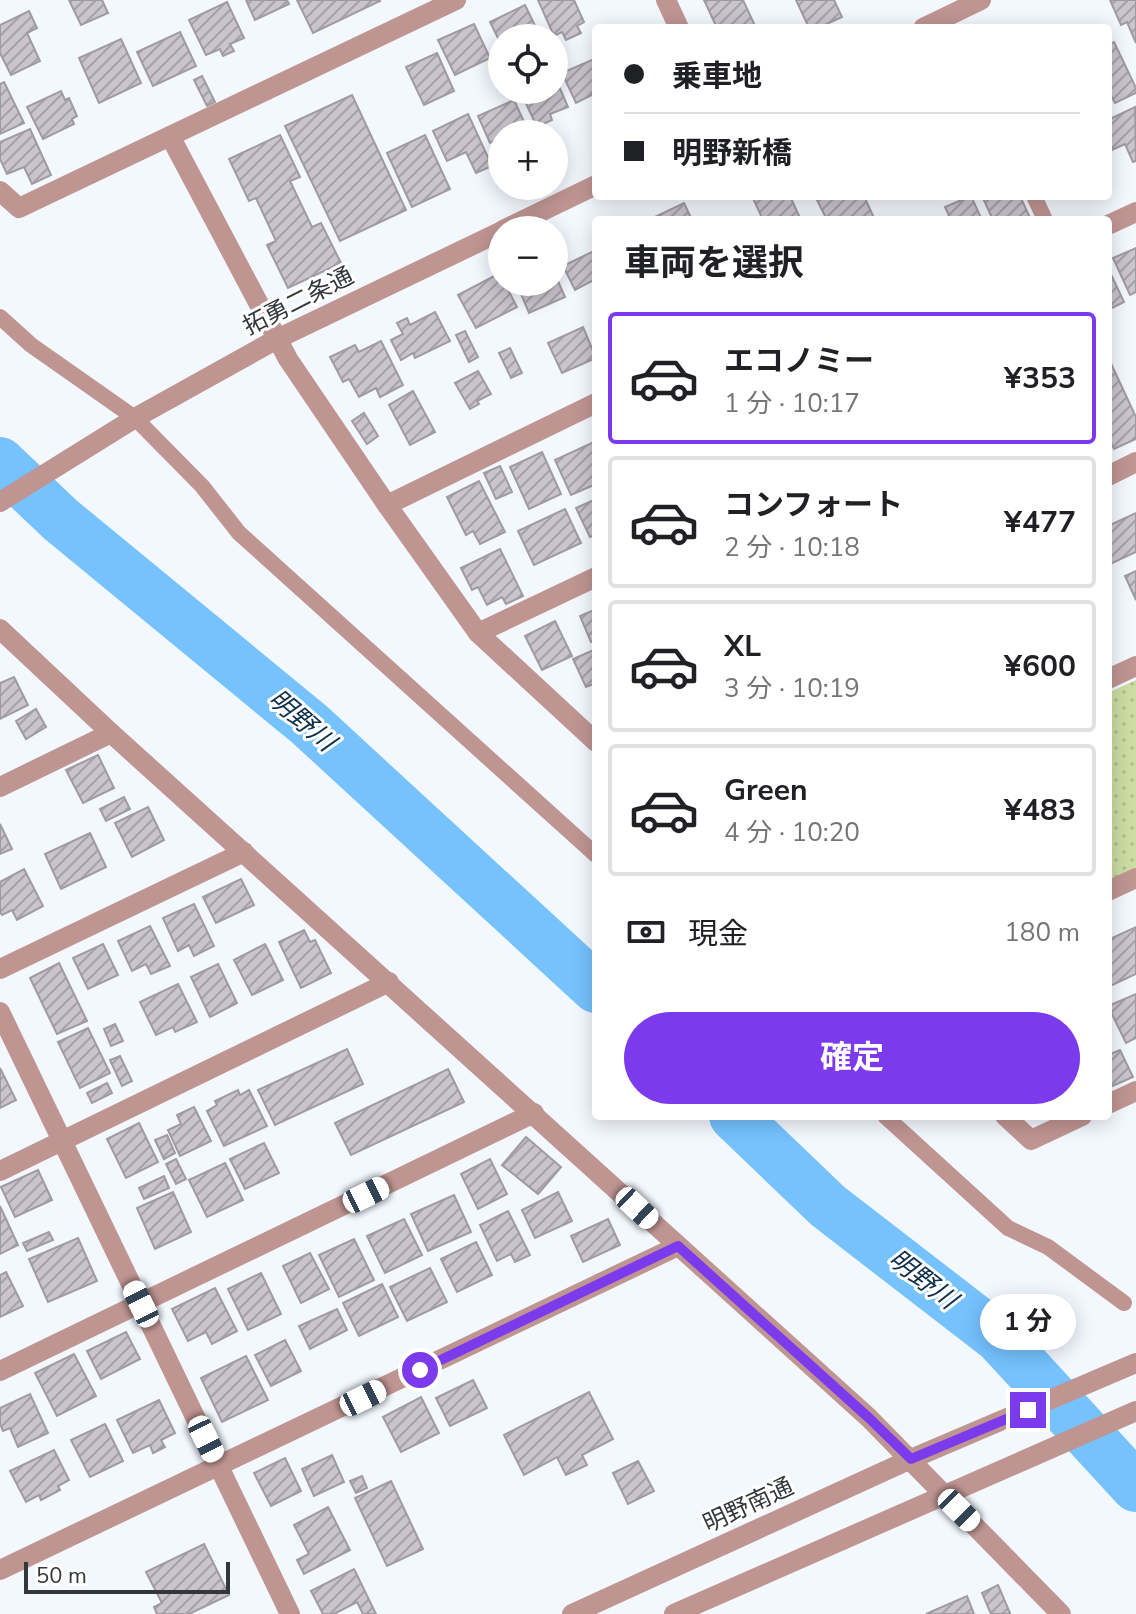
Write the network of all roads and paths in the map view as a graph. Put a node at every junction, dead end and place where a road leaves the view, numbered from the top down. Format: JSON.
{"nodes":[{"id":1,"x":456,"y":0,"type":"edge"},
{"id":2,"x":666,"y":0,"type":"edge"},
{"id":3,"x":981,"y":0,"type":"edge"},
{"id":4,"x":954,"y":21,"type":"edge"},
{"id":5,"x":677,"y":24,"type":"edge"},
{"id":6,"x":170,"y":136,"type":"junction"},
{"id":7,"x":592,"y":187,"type":"edge"},
{"id":8,"x":0,"y":191,"type":"edge"},
{"id":9,"x":1136,"y":212,"type":"edge"},
{"id":10,"x":532,"y":216,"type":"edge"},
{"id":11,"x":1112,"y":223,"type":"edge"},
{"id":12,"x":488,"y":237,"type":"edge"},
{"id":13,"x":0,"y":317,"type":"edge"},
{"id":14,"x":277,"y":339,"type":"junction"},
{"id":15,"x":592,"y":405,"type":"edge"},
{"id":16,"x":128,"y":422,"type":"junction"},
{"id":17,"x":1136,"y":462,"type":"edge"},
{"id":18,"x":1112,"y":474,"type":"edge"},
{"id":19,"x":0,"y":502,"type":"edge"},
{"id":20,"x":387,"y":505,"type":"junction"},
{"id":21,"x":592,"y":579,"type":"edge"},
{"id":22,"x":0,"y":629,"type":"edge"},
{"id":23,"x":478,"y":633,"type":"junction"},
{"id":24,"x":1136,"y":666,"type":"edge"},
{"id":25,"x":1112,"y":677,"type":"edge"},
{"id":26,"x":591,"y":731,"type":"edge"},
{"id":27,"x":111,"y":733,"type":"junction"},
{"id":28,"x":0,"y":787,"type":"edge"},
{"id":29,"x":592,"y":851,"type":"edge"},
{"id":30,"x":244,"y":852,"type":"junction"},
{"id":31,"x":1136,"y":878,"type":"edge"},
{"id":32,"x":1112,"y":889,"type":"edge"},
{"id":33,"x":0,"y":969,"type":"edge"},
{"id":34,"x":389,"y":982,"type":"junction"},
{"id":35,"x":0,"y":1012,"type":"edge"},
{"id":36,"x":1136,"y":1091,"type":"edge"},
{"id":37,"x":1112,"y":1102,"type":"edge"},
{"id":38,"x":534,"y":1113,"type":"junction"},
{"id":39,"x":889,"y":1120,"type":"edge"},
{"id":40,"x":1009,"y":1120,"type":"edge"},
{"id":41,"x":1074,"y":1120,"type":"edge"},
{"id":42,"x":63,"y":1141,"type":"junction"},
{"id":43,"x":0,"y":1171,"type":"edge"},
{"id":44,"x":678,"y":1246,"type":"junction"},
{"id":45,"x":1124,"y":1303,"type":"dead end"},
{"id":46,"x":141,"y":1304,"type":"junction"},
{"id":47,"x":1136,"y":1363,"type":"edge"},
{"id":48,"x":0,"y":1371,"type":"edge"},
{"id":49,"x":1136,"y":1411,"type":"edge"},
{"id":50,"x":911,"y":1459,"type":"junction"},
{"id":51,"x":219,"y":1467,"type":"junction"},
{"id":52,"x":944,"y":1495,"type":"junction"},
{"id":53,"x":0,"y":1570,"type":"edge"},
{"id":54,"x":290,"y":1614,"type":"edge"},
{"id":55,"x":572,"y":1614,"type":"edge"},
{"id":56,"x":674,"y":1614,"type":"edge"},
{"id":57,"x":1061,"y":1614,"type":"edge"}],
"edges":[{"from":1,"to":6,"type":"street"},
{"from":2,"to":5,"type":"street"},
{"from":3,"to":4,"type":"street"},
{"from":6,"to":8,"type":"street"},
{"from":6,"to":14,"type":"street"},
{"from":7,"to":10,"type":"street","name":"拓勇二条通"},
{"from":9,"to":11,"type":"street"},
{"from":12,"to":14,"type":"street","name":"拓勇二条通"},
{"from":13,"to":16,"type":"lane"},
{"from":14,"to":16,"type":"street","name":"拓勇二条通"},
{"from":14,"to":20,"type":"street"},
{"from":15,"to":20,"type":"street"},
{"from":16,"to":19,"type":"street","name":"拓勇二条通"},
{"from":16,"to":29,"type":"lane"},
{"from":17,"to":18,"type":"street"},
{"from":20,"to":23,"type":"street"},
{"from":21,"to":23,"type":"street"},
{"from":22,"to":27,"type":"street"},
{"from":23,"to":26,"type":"street"},
{"from":24,"to":25,"type":"street"},
{"from":27,"to":28,"type":"street"},
{"from":27,"to":30,"type":"street"},
{"from":30,"to":33,"type":"street"},
{"from":30,"to":34,"type":"street"},
{"from":31,"to":32,"type":"street"},
{"from":34,"to":38,"type":"street"},
{"from":34,"to":42,"type":"street"},
{"from":35,"to":42,"type":"street"},
{"from":36,"to":37,"type":"street"},
{"from":38,"to":44,"type":"street"},
{"from":38,"to":46,"type":"street"},
{"from":39,"to":45,"type":"lane"},
{"from":40,"to":41,"type":"street"},
{"from":42,"to":43,"type":"street"},
{"from":42,"to":46,"type":"street"},
{"from":44,"to":50,"type":"street"},
{"from":44,"to":51,"type":"street"},
{"from":46,"to":48,"type":"street"},
{"from":46,"to":51,"type":"street"},
{"from":47,"to":50,"type":"street","name":"明野南通"},
{"from":49,"to":52,"type":"street"},
{"from":50,"to":52,"type":"street"},
{"from":50,"to":55,"type":"street","name":"明野南通"},
{"from":51,"to":53,"type":"street"},
{"from":51,"to":54,"type":"street"},
{"from":52,"to":56,"type":"street"},
{"from":52,"to":57,"type":"street"}]}
